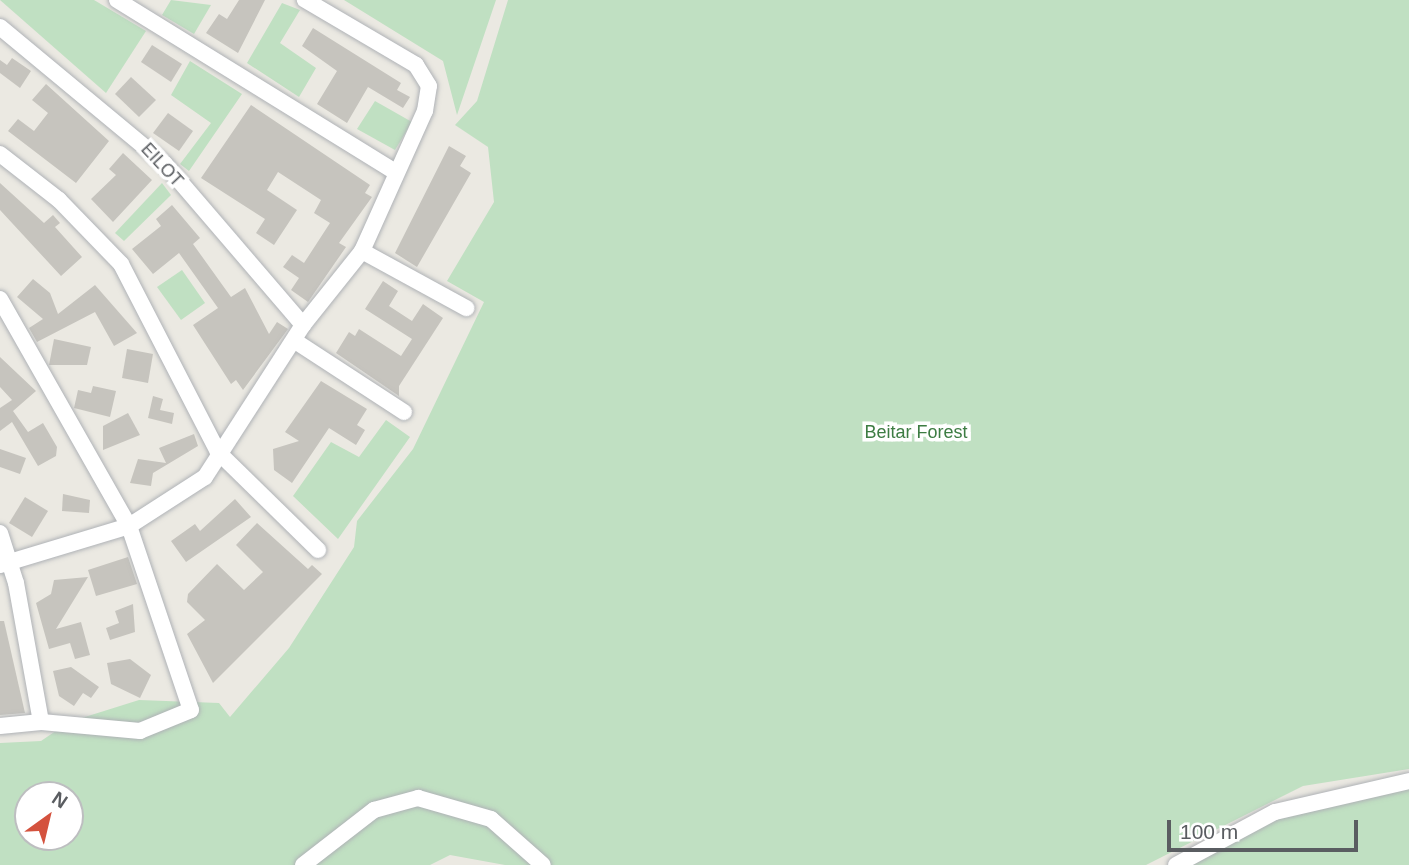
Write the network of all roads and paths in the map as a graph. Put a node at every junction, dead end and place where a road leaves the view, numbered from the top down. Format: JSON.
{"nodes":[{"id":1,"x":117,"y":0,"type":"edge"},
{"id":2,"x":305,"y":0,"type":"edge"},
{"id":3,"x":0,"y":27,"type":"edge"},
{"id":4,"x":0,"y":154,"type":"edge"},
{"id":5,"x":395,"y":172,"type":"junction"},
{"id":6,"x":362,"y":251,"type":"junction"},
{"id":7,"x":0,"y":299,"type":"edge"},
{"id":8,"x":466,"y":309,"type":"dead end"},
{"id":9,"x":303,"y":325,"type":"junction"},
{"id":10,"x":295,"y":341,"type":"junction"},
{"id":11,"x":404,"y":412,"type":"dead end"},
{"id":12,"x":218,"y":452,"type":"junction"},
{"id":13,"x":129,"y":526,"type":"junction"},
{"id":14,"x":0,"y":533,"type":"edge"},
{"id":15,"x":318,"y":550,"type":"dead end"},
{"id":16,"x":5,"y":564,"type":"edge"},
{"id":17,"x":41,"y":722,"type":"junction"},
{"id":18,"x":0,"y":726,"type":"edge"},
{"id":19,"x":1409,"y":781,"type":"edge"},
{"id":20,"x":303,"y":865,"type":"edge"},
{"id":21,"x":543,"y":865,"type":"edge"},
{"id":22,"x":1176,"y":865,"type":"edge"}],
"edges":[{"from":1,"to":5,"type":"street"},
{"from":2,"to":5,"type":"street"},
{"from":3,"to":9,"type":"street","name":"EILOT"},
{"from":4,"to":12,"type":"street"},
{"from":5,"to":6,"type":"street"},
{"from":6,"to":8,"type":"street"},
{"from":6,"to":9,"type":"street"},
{"from":7,"to":13,"type":"street"},
{"from":9,"to":10,"type":"street"},
{"from":10,"to":11,"type":"street"},
{"from":10,"to":12,"type":"street"},
{"from":12,"to":13,"type":"street"},
{"from":12,"to":15,"type":"street"},
{"from":13,"to":16,"type":"street"},
{"from":13,"to":17,"type":"street"},
{"from":14,"to":16,"type":"street"},
{"from":16,"to":17,"type":"street"},
{"from":17,"to":18,"type":"street"},
{"from":19,"to":22,"type":"street"},
{"from":20,"to":21,"type":"street"}]}
